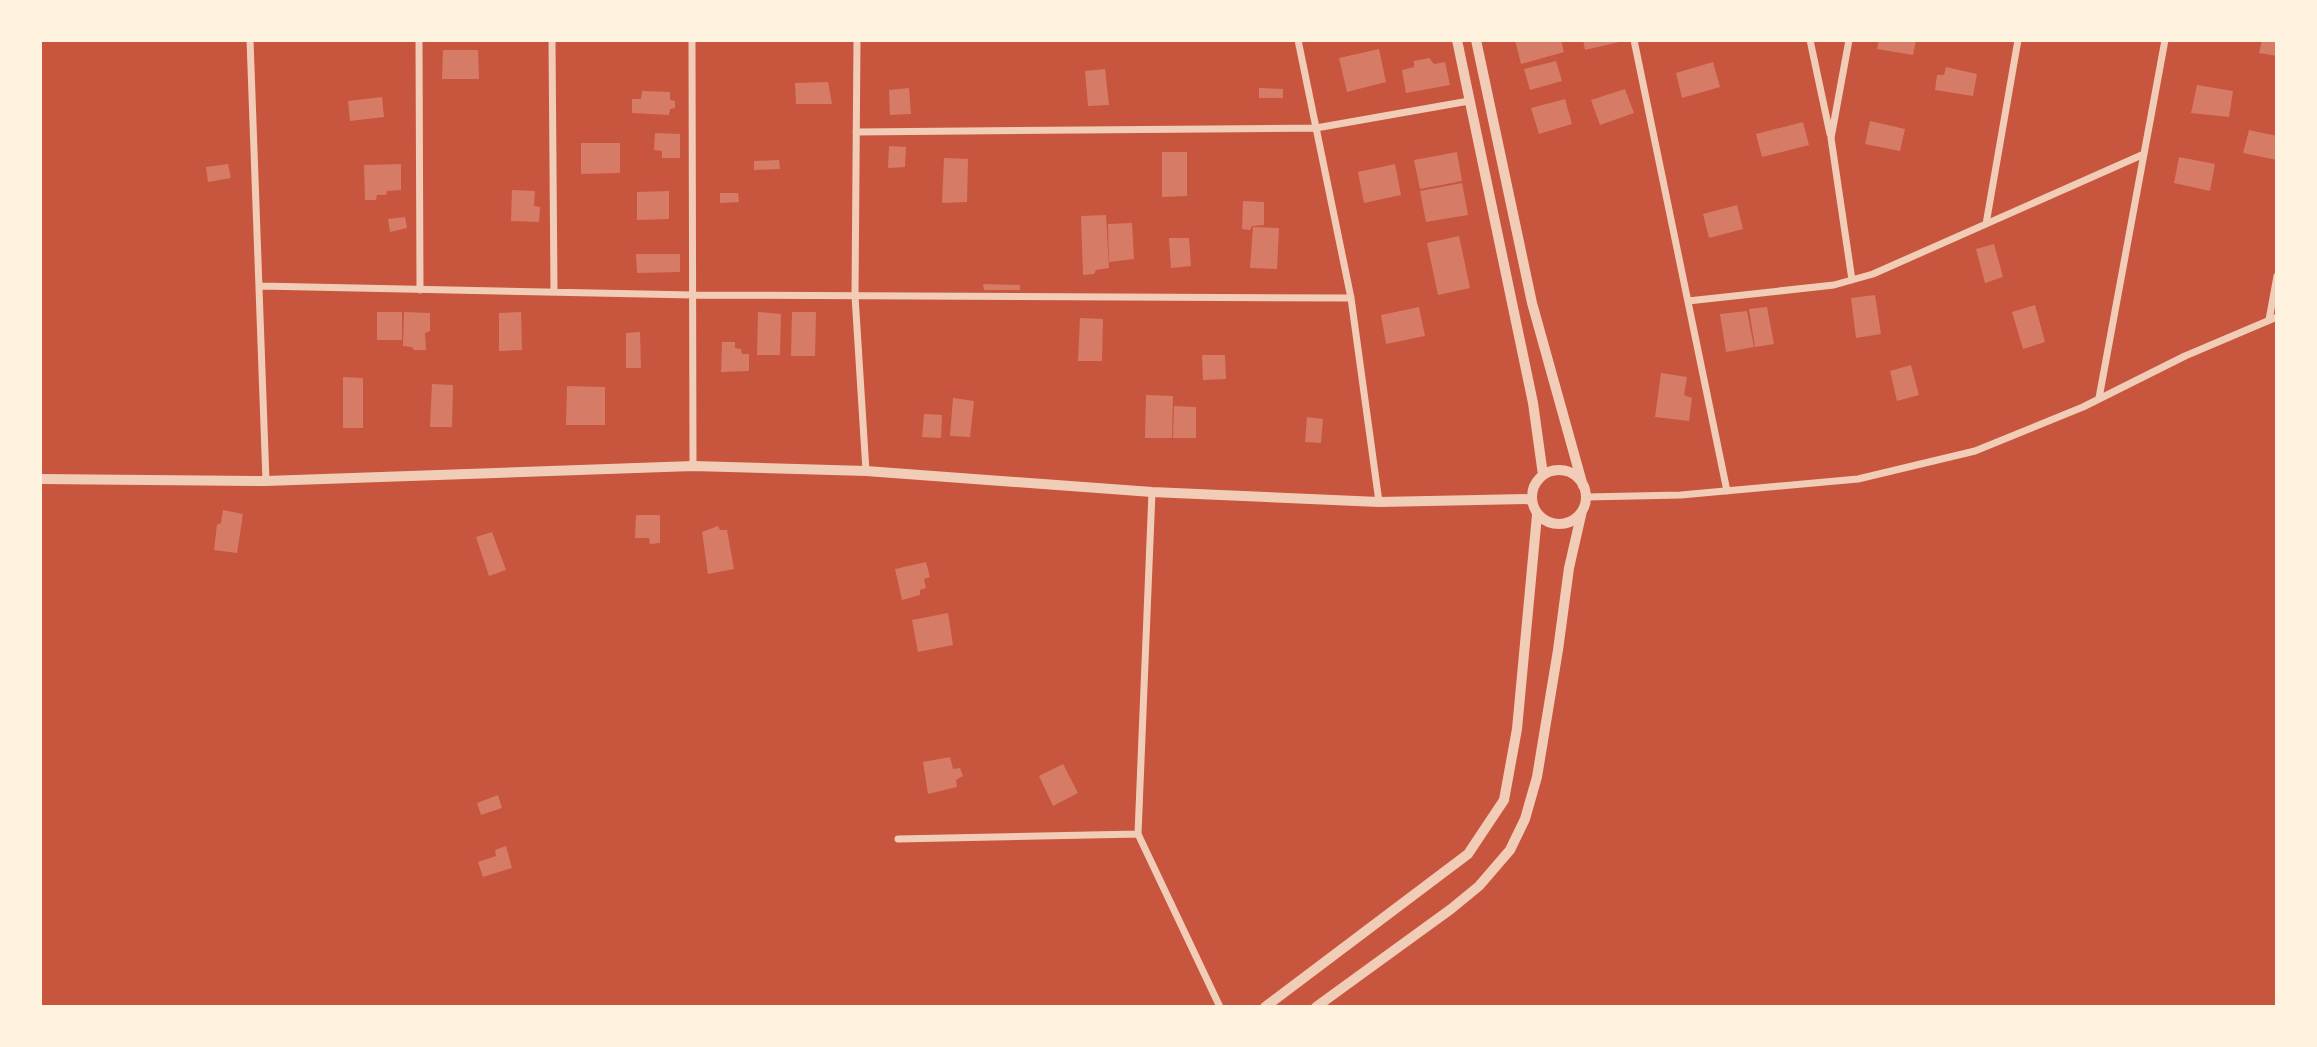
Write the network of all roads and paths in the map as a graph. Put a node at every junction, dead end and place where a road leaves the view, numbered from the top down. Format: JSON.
{"nodes":[{"id":1,"x":250,"y":40,"type":"edge"},
{"id":2,"x":419,"y":40,"type":"edge"},
{"id":3,"x":552,"y":40,"type":"edge"},
{"id":4,"x":692,"y":40,"type":"edge"},
{"id":5,"x":857,"y":40,"type":"edge"},
{"id":6,"x":1298,"y":40,"type":"edge"},
{"id":7,"x":1457,"y":40,"type":"edge"},
{"id":8,"x":1476,"y":40,"type":"edge"},
{"id":9,"x":1634,"y":40,"type":"edge"},
{"id":10,"x":1810,"y":40,"type":"edge"},
{"id":11,"x":1849,"y":40,"type":"edge"},
{"id":12,"x":2018,"y":40,"type":"edge"},
{"id":13,"x":2165,"y":40,"type":"edge"},
{"id":14,"x":1469,"y":101,"type":"junction"},
{"id":15,"x":1316,"y":128,"type":"junction"},
{"id":16,"x":856,"y":132,"type":"junction"},
{"id":17,"x":1831,"y":138,"type":"junction"},
{"id":18,"x":2144,"y":155,"type":"junction"},
{"id":19,"x":1986,"y":224,"type":"junction"},
{"id":20,"x":2277,"y":276,"type":"edge"},
{"id":21,"x":1852,"y":280,"type":"junction"},
{"id":22,"x":261,"y":286,"type":"junction"},
{"id":23,"x":420,"y":290,"type":"junction"},
{"id":24,"x":554,"y":291,"type":"junction"},
{"id":25,"x":693,"y":295,"type":"junction"},
{"id":26,"x":855,"y":296,"type":"junction"},
{"id":27,"x":1351,"y":298,"type":"junction"},
{"id":28,"x":1688,"y":301,"type":"junction"},
{"id":29,"x":2277,"y":317,"type":"edge"},
{"id":30,"x":2269,"y":320,"type":"junction"},
{"id":31,"x":2099,"y":398,"type":"junction"},
{"id":32,"x":693,"y":466,"type":"junction"},
{"id":33,"x":866,"y":471,"type":"junction"},
{"id":34,"x":1543,"y":475,"type":"junction"},
{"id":35,"x":40,"y":479,"type":"edge"},
{"id":36,"x":266,"y":481,"type":"junction"},
{"id":37,"x":1585,"y":491,"type":"junction"},
{"id":38,"x":1727,"y":491,"type":"junction"},
{"id":39,"x":1152,"y":492,"type":"junction"},
{"id":40,"x":1531,"y":499,"type":"junction"},
{"id":41,"x":1379,"y":502,"type":"junction"},
{"id":42,"x":1583,"y":511,"type":"junction"},
{"id":43,"x":1537,"y":515,"type":"junction"},
{"id":44,"x":1138,"y":834,"type":"junction"},
{"id":45,"x":898,"y":839,"type":"dead end"},
{"id":46,"x":1220,"y":1007,"type":"edge"},
{"id":47,"x":1265,"y":1007,"type":"edge"},
{"id":48,"x":1316,"y":1007,"type":"edge"}],
"edges":[{"from":1,"to":22,"type":"street"},
{"from":2,"to":23,"type":"street"},
{"from":3,"to":24,"type":"street"},
{"from":4,"to":25,"type":"street"},
{"from":5,"to":16,"type":"street"},
{"from":6,"to":15,"type":"street"},
{"from":7,"to":14,"type":"street"},
{"from":8,"to":37,"type":"street"},
{"from":9,"to":28,"type":"street"},
{"from":10,"to":17,"type":"street"},
{"from":11,"to":17,"type":"street"},
{"from":12,"to":19,"type":"street"},
{"from":13,"to":18,"type":"street"},
{"from":14,"to":15,"type":"street"},
{"from":14,"to":34,"type":"street"},
{"from":15,"to":16,"type":"street"},
{"from":15,"to":27,"type":"street"},
{"from":16,"to":26,"type":"street"},
{"from":17,"to":21,"type":"street"},
{"from":18,"to":19,"type":"street"},
{"from":18,"to":31,"type":"street"},
{"from":19,"to":21,"type":"street"},
{"from":20,"to":30,"type":"street"},
{"from":21,"to":28,"type":"street"},
{"from":22,"to":23,"type":"street"},
{"from":22,"to":36,"type":"street"},
{"from":23,"to":24,"type":"street"},
{"from":24,"to":25,"type":"street"},
{"from":25,"to":26,"type":"street"},
{"from":25,"to":32,"type":"street"},
{"from":26,"to":27,"type":"street"},
{"from":26,"to":33,"type":"street"},
{"from":27,"to":41,"type":"street"},
{"from":28,"to":38,"type":"street"},
{"from":29,"to":30,"type":"street"},
{"from":30,"to":31,"type":"street"},
{"from":31,"to":38,"type":"street"},
{"from":32,"to":33,"type":"street"},
{"from":32,"to":36,"type":"street"},
{"from":33,"to":39,"type":"street"},
{"from":34,"to":37,"type":"street"},
{"from":34,"to":40,"type":"street"},
{"from":35,"to":36,"type":"street"},
{"from":37,"to":38,"type":"street"},
{"from":37,"to":42,"type":"street"},
{"from":39,"to":41,"type":"street"},
{"from":39,"to":44,"type":"street"},
{"from":40,"to":41,"type":"street"},
{"from":40,"to":43,"type":"street"},
{"from":42,"to":43,"type":"street"},
{"from":42,"to":48,"type":"street"},
{"from":43,"to":47,"type":"street"},
{"from":44,"to":45,"type":"street"},
{"from":44,"to":46,"type":"street"}]}
